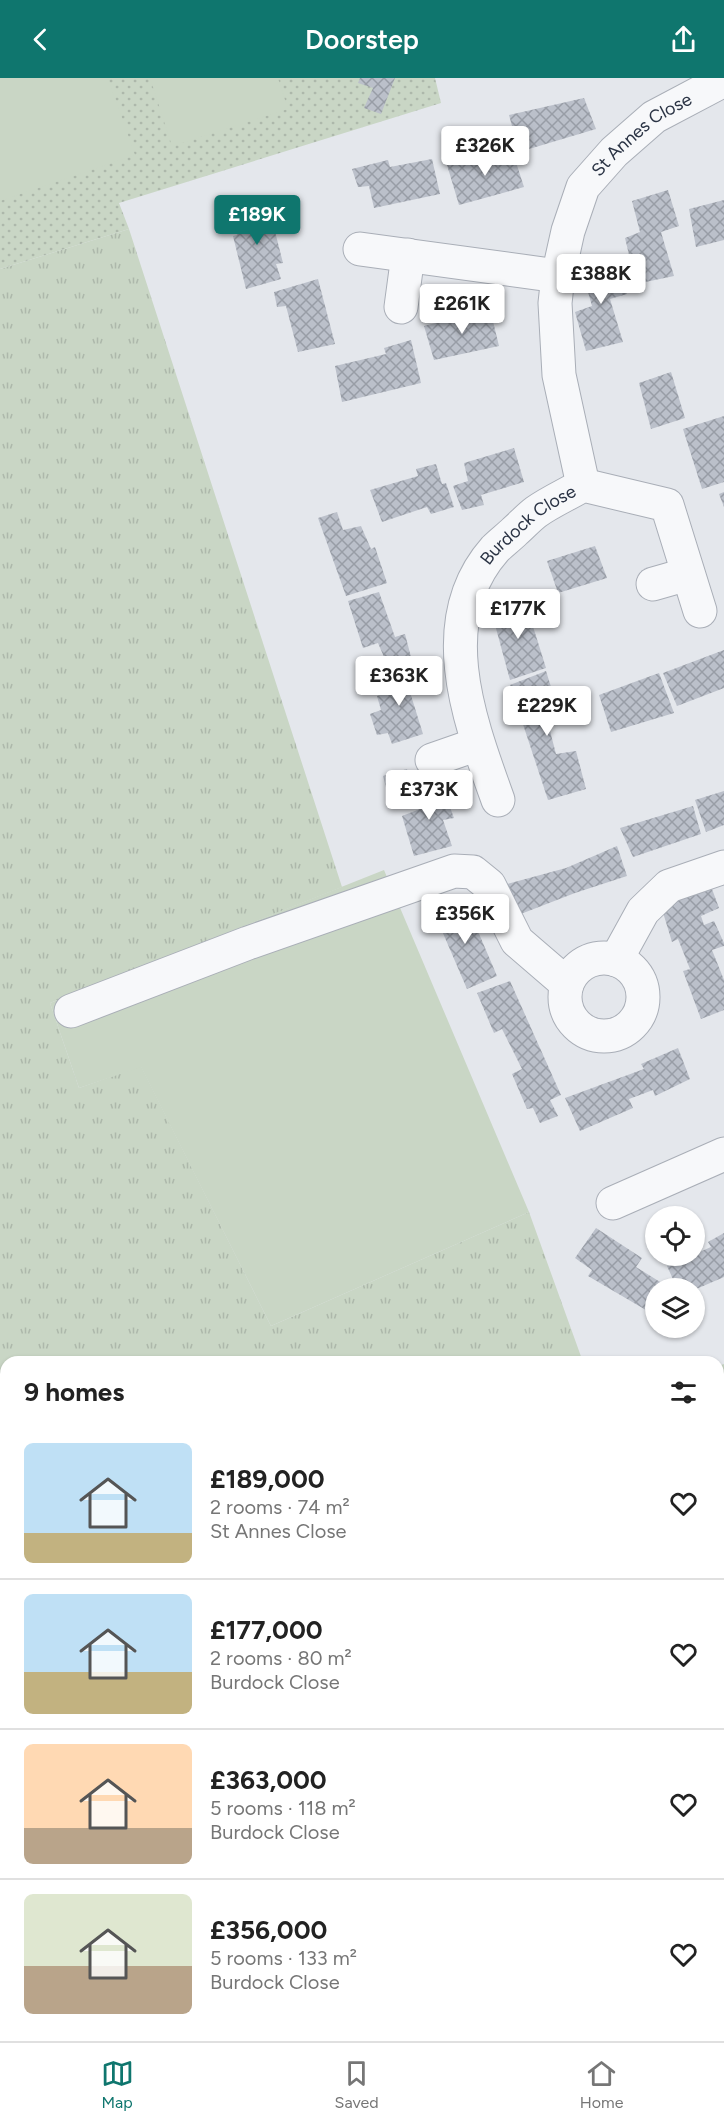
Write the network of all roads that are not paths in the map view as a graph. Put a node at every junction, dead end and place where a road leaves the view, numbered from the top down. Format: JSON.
{"nodes":[{"id":1,"x":724,"y":80,"type":"edge"},
{"id":2,"x":360,"y":249,"type":"dead end"},
{"id":3,"x":408,"y":255,"type":"junction"},
{"id":4,"x":558,"y":276,"type":"junction"},
{"id":5,"x":401,"y":307,"type":"dead end"},
{"id":6,"x":559,"y":375,"type":"joint"},
{"id":7,"x":583,"y":485,"type":"junction"},
{"id":8,"x":688,"y":574,"type":"junction"},
{"id":9,"x":653,"y":584,"type":"dead end"},
{"id":10,"x":700,"y":611,"type":"dead end"},
{"id":11,"x":478,"y":744,"type":"junction"},
{"id":12,"x":432,"y":760,"type":"dead end"},
{"id":13,"x":498,"y":800,"type":"dead end"},
{"id":14,"x":724,"y":867,"type":"edge"},
{"id":15,"x":616,"y":960,"type":"junction"},
{"id":16,"x":567,"y":984,"type":"junction"},
{"id":17,"x":71,"y":1011,"type":"dead end"},
{"id":18,"x":724,"y":1154,"type":"edge"},
{"id":19,"x":613,"y":1203,"type":"dead end"}],
"edges":[{"from":1,"to":4,"type":"street","name":"St Annes Close"},
{"from":2,"to":3,"type":"street"},
{"from":3,"to":4,"type":"street"},
{"from":3,"to":5,"type":"street"},
{"from":4,"to":6,"type":"street","name":"St Annes Close"},
{"from":6,"to":7,"type":"street","name":"Burdock Close"},
{"from":7,"to":8,"type":"street","name":"Burdock Close"},
{"from":7,"to":11,"type":"street","name":"Burdock Close"},
{"from":8,"to":9,"type":"street"},
{"from":8,"to":10,"type":"street","name":"Burdock Close"},
{"from":11,"to":12,"type":"street"},
{"from":11,"to":13,"type":"street","name":"Burdock Close"},
{"from":14,"to":15,"type":"street"},
{"from":15,"to":16,"type":"street"},
{"from":15,"to":16,"type":"street"},
{"from":16,"to":17,"type":"street"},
{"from":18,"to":19,"type":"street"}]}
